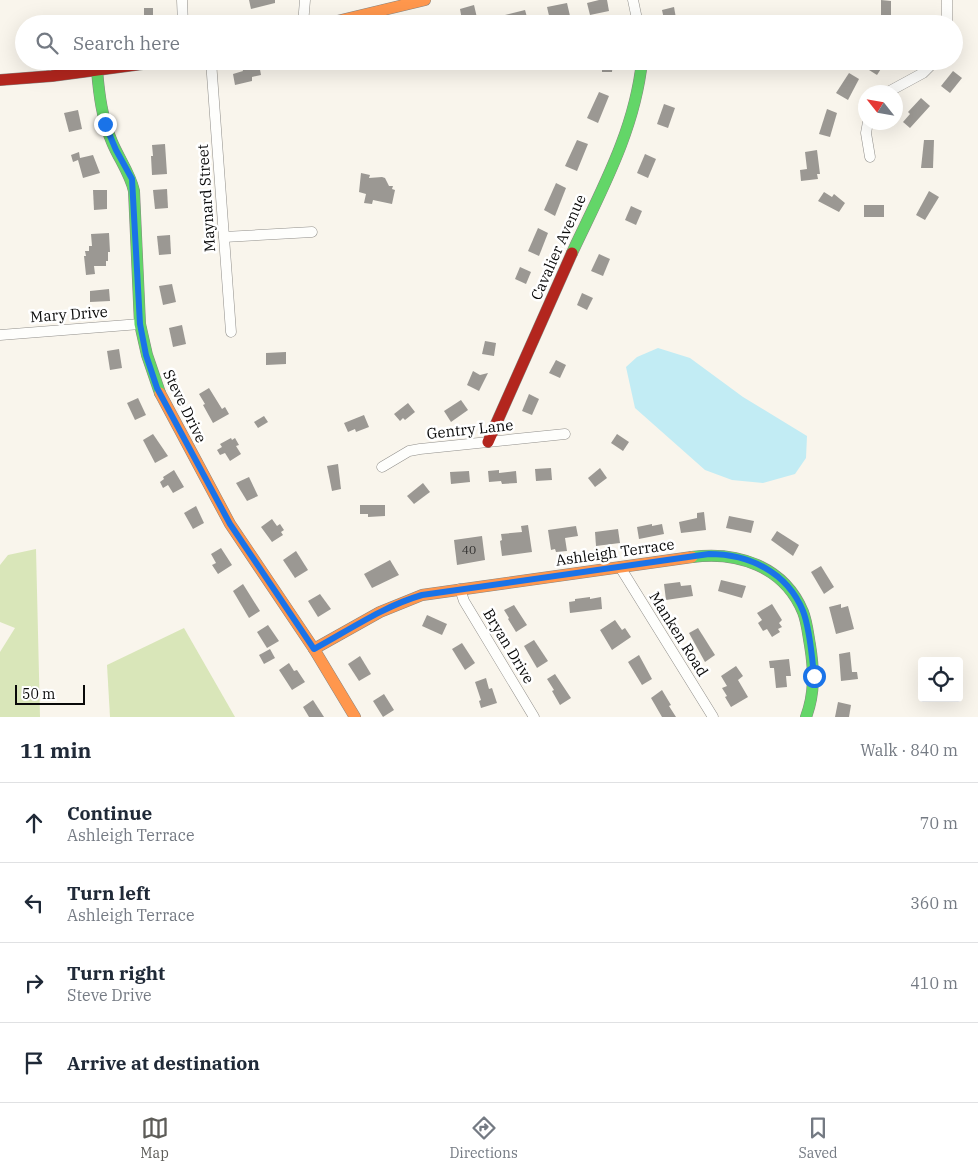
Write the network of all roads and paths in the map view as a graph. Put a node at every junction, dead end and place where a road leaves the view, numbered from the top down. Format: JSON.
{"nodes":[{"id":1,"x":182,"y":0,"type":"edge"},
{"id":2,"x":304,"y":0,"type":"edge"},
{"id":3,"x":425,"y":0,"type":"edge"},
{"id":4,"x":633,"y":0,"type":"edge"},
{"id":5,"x":947,"y":0,"type":"edge"},
{"id":6,"x":183,"y":15,"type":"edge"},
{"id":7,"x":303,"y":15,"type":"edge"},
{"id":8,"x":362,"y":15,"type":"edge"},
{"id":9,"x":636,"y":15,"type":"edge"},
{"id":10,"x":947,"y":15,"type":"edge"},
{"id":11,"x":97,"y":70,"type":"joint"},
{"id":12,"x":212,"y":70,"type":"edge"},
{"id":13,"x":642,"y":70,"type":"edge"},
{"id":14,"x":926,"y":70,"type":"edge"},
{"id":15,"x":0,"y":80,"type":"edge"},
{"id":16,"x":901,"y":85,"type":"edge"},
{"id":17,"x":867,"y":130,"type":"edge"},
{"id":18,"x":870,"y":157,"type":"dead end"},
{"id":19,"x":312,"y":232,"type":"dead end"},
{"id":20,"x":224,"y":238,"type":"junction"},
{"id":21,"x":140,"y":324,"type":"junction"},
{"id":22,"x":231,"y":332,"type":"dead end"},
{"id":23,"x":0,"y":335,"type":"edge"},
{"id":24,"x":565,"y":434,"type":"dead end"},
{"id":25,"x":488,"y":442,"type":"junction"},
{"id":26,"x":382,"y":467,"type":"dead end"},
{"id":27,"x":620,"y":567,"type":"junction"},
{"id":28,"x":460,"y":589,"type":"junction"},
{"id":29,"x":314,"y":649,"type":"junction"},
{"id":30,"x":355,"y":717,"type":"edge"},
{"id":31,"x":534,"y":717,"type":"edge"},
{"id":32,"x":713,"y":717,"type":"edge"},
{"id":33,"x":806,"y":717,"type":"edge"}],
"edges":[{"from":1,"to":6,"type":"street"},
{"from":2,"to":7,"type":"street"},
{"from":3,"to":8,"type":"street"},
{"from":4,"to":9,"type":"street"},
{"from":5,"to":10,"type":"street"},
{"from":11,"to":15,"type":"street"},
{"from":11,"to":21,"type":"street","name":"Steve Drive"},
{"from":12,"to":20,"type":"street","name":"Maynard Street"},
{"from":13,"to":25,"type":"street","name":"Cavalier Avenue"},
{"from":14,"to":16,"type":"street"},
{"from":17,"to":18,"type":"street"},
{"from":19,"to":20,"type":"street"},
{"from":20,"to":22,"type":"street","name":"Maynard Street"},
{"from":21,"to":23,"type":"street","name":"Mary Drive"},
{"from":21,"to":29,"type":"street","name":"Steve Drive"},
{"from":24,"to":25,"type":"street","name":"Gentry Lane"},
{"from":25,"to":26,"type":"street","name":"Gentry Lane"},
{"from":27,"to":28,"type":"street","name":"Ashleigh Terrace"},
{"from":27,"to":32,"type":"street","name":"Manken Road"},
{"from":27,"to":33,"type":"street","name":"Ashleigh Terrace"},
{"from":28,"to":29,"type":"street","name":"Ashleigh Terrace"},
{"from":28,"to":31,"type":"street","name":"Bryan Drive"},
{"from":29,"to":30,"type":"street","name":"Steve Drive"}]}
